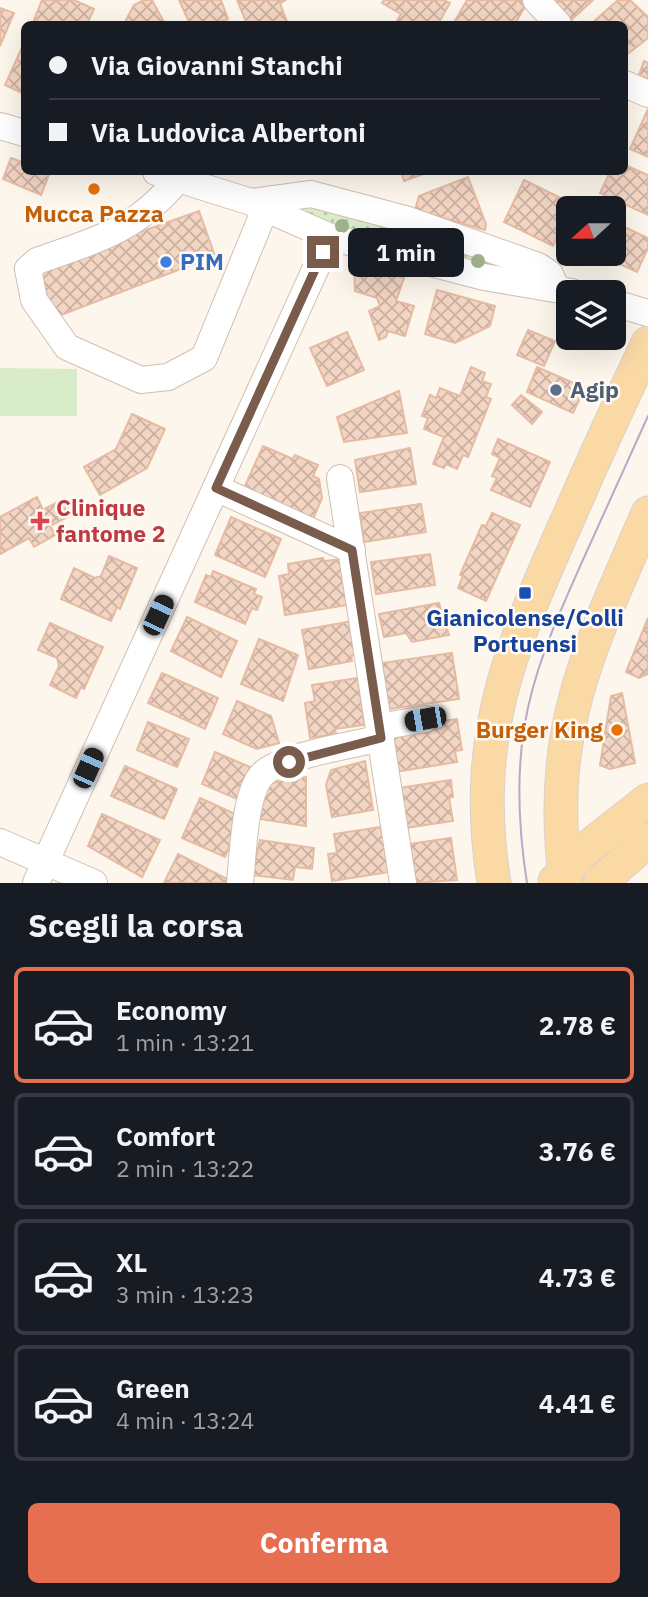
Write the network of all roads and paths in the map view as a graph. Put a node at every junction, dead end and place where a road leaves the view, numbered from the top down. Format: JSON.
{"nodes":[{"id":1,"x":536,"y":0,"type":"edge"},
{"id":2,"x":555,"y":21,"type":"edge"},
{"id":3,"x":628,"y":85,"type":"edge"},
{"id":4,"x":648,"y":94,"type":"edge"},
{"id":5,"x":0,"y":126,"type":"edge"},
{"id":6,"x":21,"y":133,"type":"edge"},
{"id":7,"x":168,"y":175,"type":"edge"},
{"id":8,"x":264,"y":208,"type":"junction"},
{"id":9,"x":330,"y":237,"type":"junction"},
{"id":10,"x":556,"y":281,"type":"edge"},
{"id":11,"x":556,"y":289,"type":"edge"},
{"id":12,"x":626,"y":307,"type":"edge"},
{"id":13,"x":648,"y":313,"type":"edge"},
{"id":14,"x":648,"y":343,"type":"edge"},
{"id":15,"x":340,"y":478,"type":"dead end"},
{"id":16,"x":216,"y":488,"type":"junction"},
{"id":17,"x":648,"y":513,"type":"edge"},
{"id":18,"x":352,"y":550,"type":"junction"},
{"id":19,"x":425,"y":719,"type":"dead end"},
{"id":20,"x":380,"y":733,"type":"junction"},
{"id":21,"x":648,"y":800,"type":"edge"},
{"id":22,"x":648,"y":840,"type":"edge"},
{"id":23,"x":0,"y":842,"type":"edge"},
{"id":24,"x":41,"y":873,"type":"edge"},
{"id":25,"x":562,"y":879,"type":"edge"},
{"id":26,"x":94,"y":883,"type":"edge"},
{"id":27,"x":240,"y":883,"type":"edge"},
{"id":28,"x":403,"y":883,"type":"edge"},
{"id":29,"x":494,"y":883,"type":"edge"},
{"id":30,"x":600,"y":883,"type":"edge"}],
"edges":[{"from":1,"to":2,"type":"street"},
{"from":3,"to":4,"type":"street"},
{"from":5,"to":6,"type":"street"},
{"from":7,"to":8,"type":"street"},
{"from":7,"to":8,"type":"street"},
{"from":8,"to":9,"type":"street"},
{"from":8,"to":10,"type":"street"},
{"from":9,"to":11,"type":"street"},
{"from":9,"to":16,"type":"street"},
{"from":12,"to":13,"type":"street"},
{"from":14,"to":29,"type":"main road"},
{"from":15,"to":18,"type":"street"},
{"from":16,"to":18,"type":"street"},
{"from":16,"to":24,"type":"street"},
{"from":17,"to":25,"type":"main road"},
{"from":18,"to":20,"type":"street"},
{"from":19,"to":20,"type":"street"},
{"from":20,"to":27,"type":"street"},
{"from":20,"to":28,"type":"street"},
{"from":21,"to":25,"type":"main road"},
{"from":22,"to":30,"type":"main road"},
{"from":23,"to":24,"type":"street"},
{"from":24,"to":26,"type":"street"}]}
